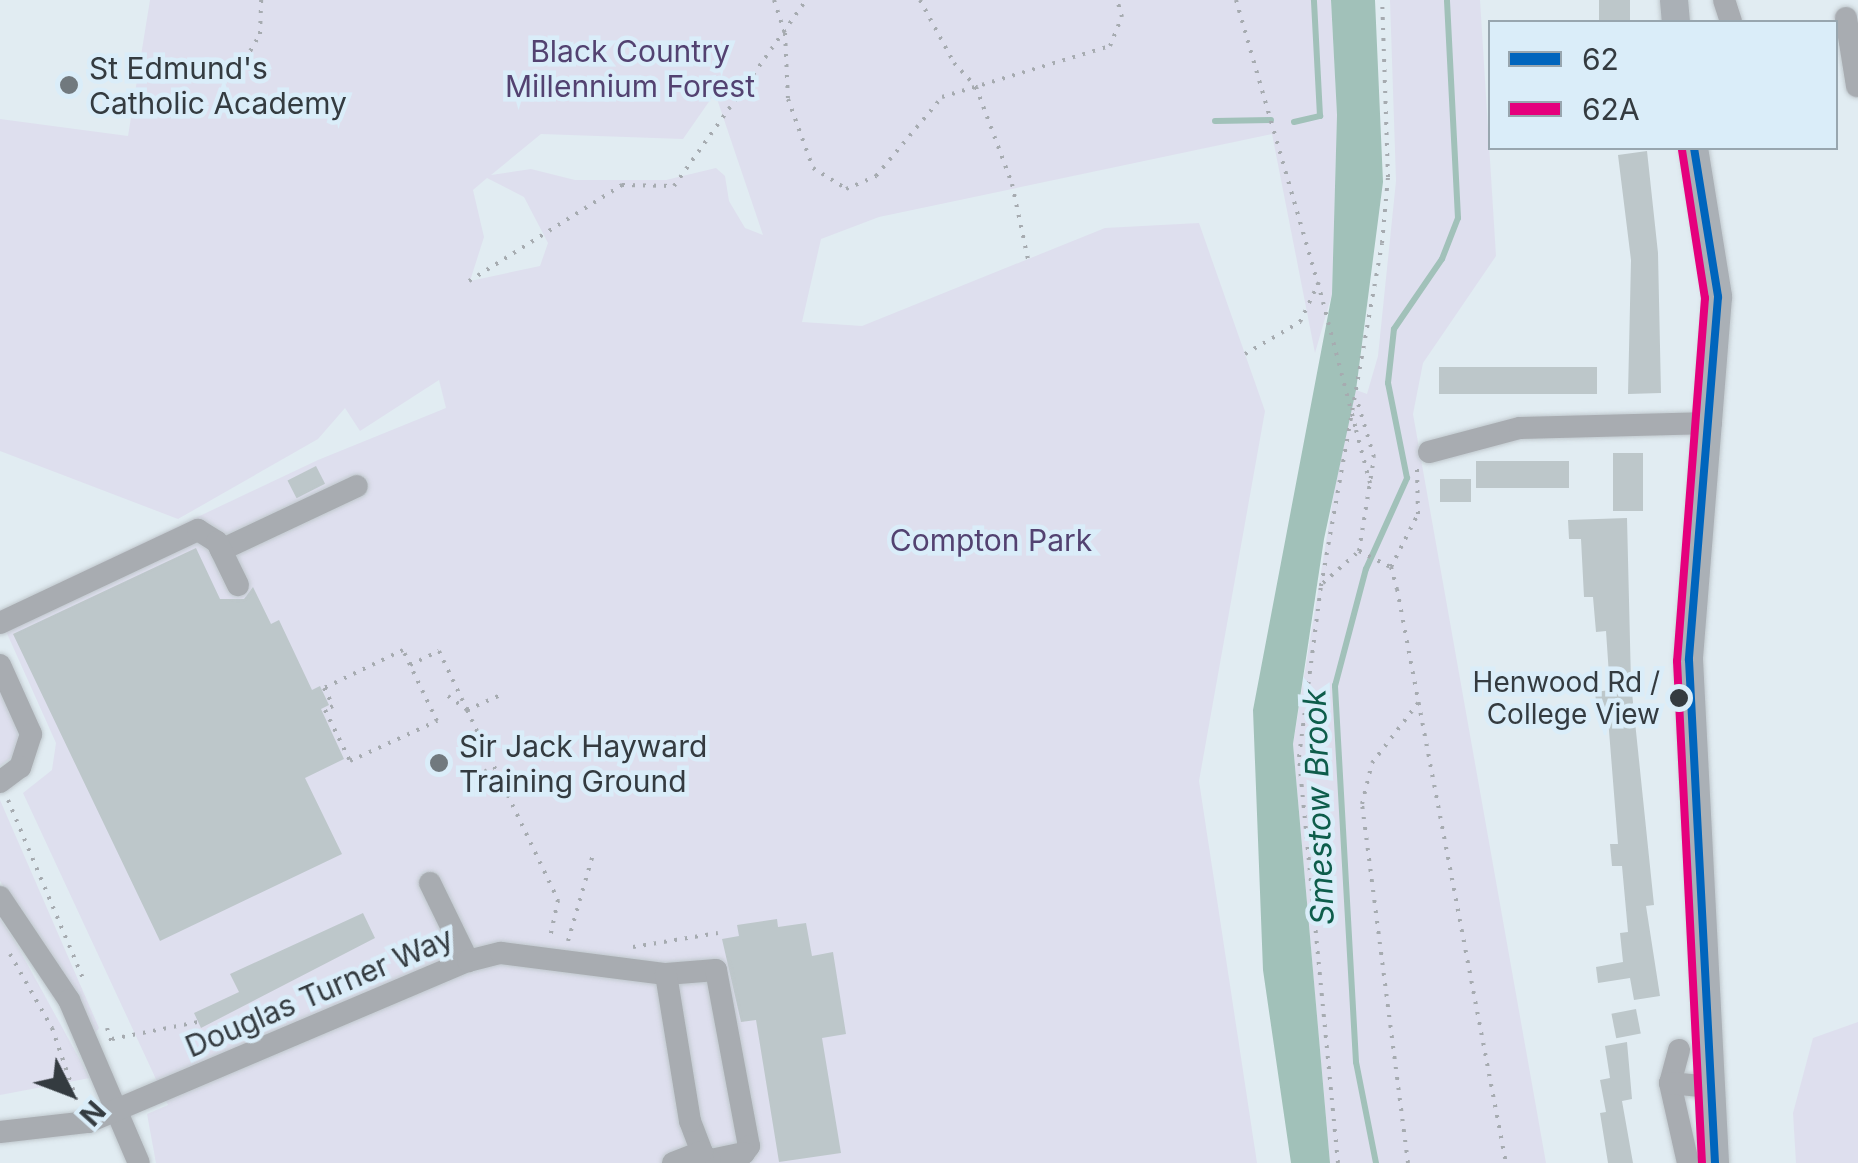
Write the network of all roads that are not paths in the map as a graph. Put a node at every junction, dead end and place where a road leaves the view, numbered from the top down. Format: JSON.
{"nodes":[{"id":1,"x":1846,"y":18,"type":"dead end"},
{"id":2,"x":1842,"y":46,"type":"edge"},
{"id":3,"x":1857,"y":86,"type":"edge"},
{"id":4,"x":1694,"y":150,"type":"edge"},
{"id":5,"x":1711,"y":422,"type":"junction"},
{"id":6,"x":1429,"y":452,"type":"road end"},
{"id":7,"x":357,"y":486,"type":"dead end"},
{"id":8,"x":221,"y":550,"type":"junction"},
{"id":9,"x":238,"y":585,"type":"dead end"},
{"id":10,"x":0,"y":623,"type":"edge"},
{"id":11,"x":0,"y":665,"type":"edge"},
{"id":12,"x":0,"y":782,"type":"edge"},
{"id":13,"x":430,"y":883,"type":"dead end"},
{"id":14,"x":0,"y":897,"type":"edge"},
{"id":15,"x":468,"y":961,"type":"junction"},
{"id":16,"x":666,"y":974,"type":"junction"},
{"id":17,"x":1679,"y":1050,"type":"dead end"},
{"id":18,"x":1670,"y":1082,"type":"junction"},
{"id":19,"x":1711,"y":1086,"type":"junction"},
{"id":20,"x":117,"y":1106,"type":"junction"},
{"id":21,"x":0,"y":1132,"type":"edge"},
{"id":22,"x":685,"y":1159,"type":"edge"},
{"id":23,"x":138,"y":1163,"type":"edge"},
{"id":24,"x":1688,"y":1163,"type":"edge"},
{"id":25,"x":1715,"y":1163,"type":"edge"}],
"edges":[{"from":1,"to":2,"type":"street"},
{"from":2,"to":3,"type":"street"},
{"from":4,"to":5,"type":"main road"},
{"from":5,"to":6,"type":"street"},
{"from":5,"to":19,"type":"main road"},
{"from":7,"to":8,"type":"street"},
{"from":8,"to":9,"type":"street"},
{"from":8,"to":10,"type":"street"},
{"from":11,"to":12,"type":"street"},
{"from":13,"to":15,"type":"street"},
{"from":14,"to":20,"type":"street"},
{"from":15,"to":16,"type":"street","name":"Douglas Turner Way"},
{"from":15,"to":20,"type":"street","name":"Douglas Turner Way"},
{"from":16,"to":22,"type":"street"},
{"from":16,"to":22,"type":"street","name":"Douglas Turner Way"},
{"from":17,"to":18,"type":"street"},
{"from":18,"to":19,"type":"street"},
{"from":18,"to":24,"type":"street"},
{"from":19,"to":25,"type":"main road"},
{"from":20,"to":21,"type":"street","name":"Douglas Turner Way"},
{"from":20,"to":23,"type":"street"}]}
